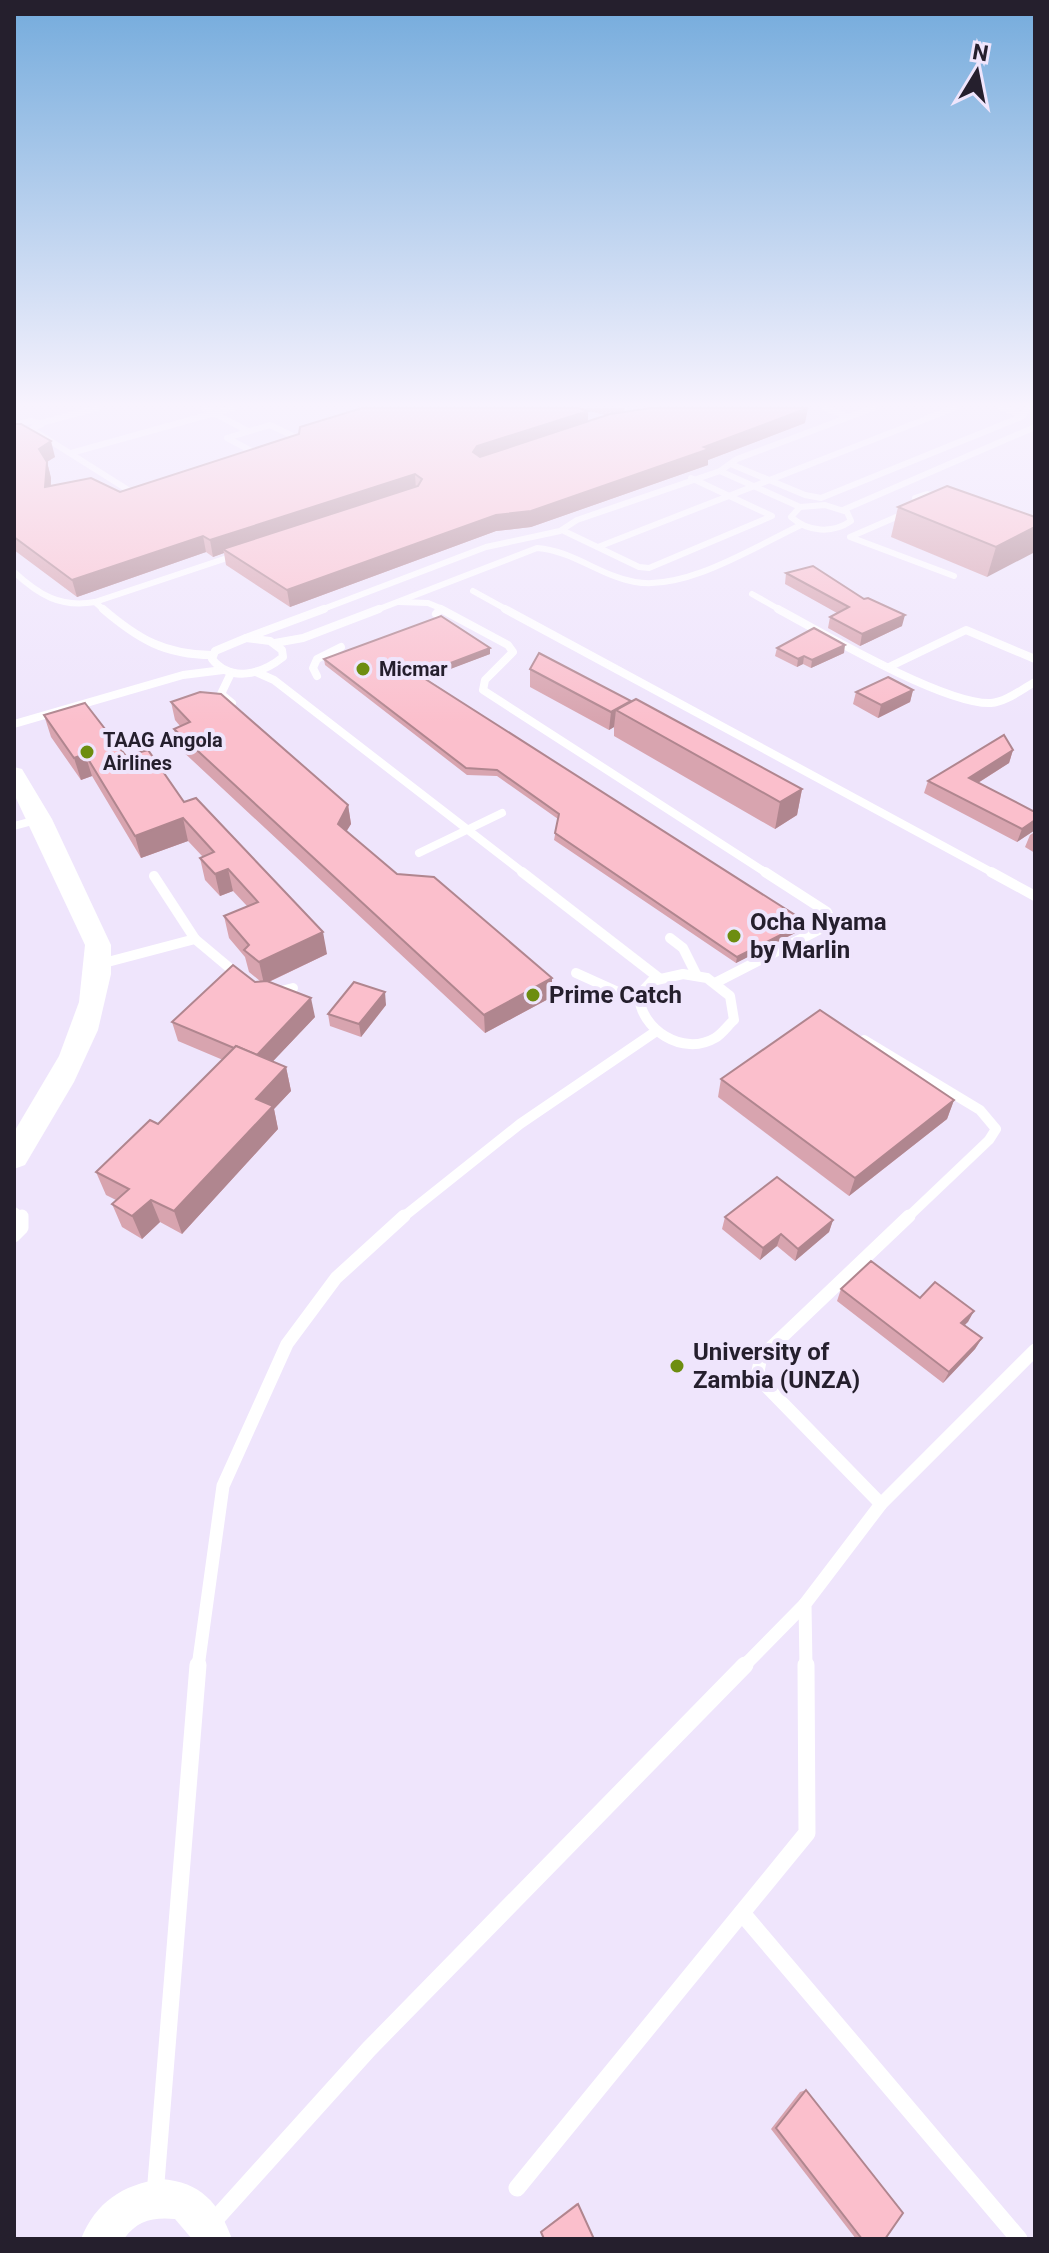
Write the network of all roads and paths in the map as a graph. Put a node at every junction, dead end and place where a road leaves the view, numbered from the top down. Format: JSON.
{"nodes":[{"id":1,"x":599,"y":513,"type":"edge"},
{"id":2,"x":684,"y":513,"type":"edge"},
{"id":3,"x":766,"y":513,"type":"edge"},
{"id":4,"x":794,"y":513,"type":"edge"},
{"id":5,"x":847,"y":513,"type":"edge"},
{"id":6,"x":906,"y":513,"type":"edge"},
{"id":7,"x":851,"y":521,"type":"junction"},
{"id":8,"x":801,"y":525,"type":"junction"},
{"id":9,"x":843,"y":527,"type":"junction"},
{"id":10,"x":868,"y":528,"type":"junction"},
{"id":11,"x":564,"y":531,"type":"junction"},
{"id":12,"x":858,"y":533,"type":"junction"},
{"id":13,"x":598,"y":547,"type":"junction"},
{"id":14,"x":243,"y":553,"type":"edge"},
{"id":15,"x":14,"y":572,"type":"edge"},
{"id":16,"x":954,"y":576,"type":"dead end"},
{"id":17,"x":473,"y":591,"type":"dead end"},
{"id":18,"x":752,"y":594,"type":"dead end"},
{"id":19,"x":95,"y":602,"type":"junction"},
{"id":20,"x":390,"y":603,"type":"junction"},
{"id":21,"x":339,"y":623,"type":"junction"},
{"id":22,"x":335,"y":633,"type":"dead end"},
{"id":23,"x":246,"y":638,"type":"junction"},
{"id":24,"x":303,"y":638,"type":"junction"},
{"id":25,"x":275,"y":643,"type":"junction"},
{"id":26,"x":331,"y":643,"type":"dead end"},
{"id":27,"x":341,"y":647,"type":"dead end"},
{"id":28,"x":283,"y":653,"type":"junction"},
{"id":29,"x":327,"y":653,"type":"junction"},
{"id":30,"x":212,"y":657,"type":"junction"},
{"id":31,"x":1035,"y":659,"type":"edge"},
{"id":32,"x":275,"y":665,"type":"junction"},
{"id":33,"x":889,"y":667,"type":"junction"},
{"id":34,"x":227,"y":672,"type":"junction"},
{"id":35,"x":256,"y":672,"type":"junction"},
{"id":36,"x":183,"y":675,"type":"junction"},
{"id":37,"x":317,"y":676,"type":"dead end"},
{"id":38,"x":274,"y":680,"type":"junction"},
{"id":39,"x":1035,"y":682,"type":"edge"},
{"id":40,"x":232,"y":703,"type":"edge"},
{"id":41,"x":14,"y":715,"type":"edge"},
{"id":42,"x":42,"y":715,"type":"junction"},
{"id":43,"x":14,"y":726,"type":"edge"},
{"id":44,"x":14,"y":774,"type":"edge"},
{"id":45,"x":502,"y":813,"type":"dead end"},
{"id":46,"x":40,"y":819,"type":"junction"},
{"id":47,"x":14,"y":826,"type":"edge"},
{"id":48,"x":467,"y":830,"type":"junction"},
{"id":49,"x":419,"y":853,"type":"dead end"},
{"id":50,"x":154,"y":876,"type":"dead end"},
{"id":51,"x":1035,"y":896,"type":"edge"},
{"id":52,"x":670,"y":938,"type":"dead end"},
{"id":53,"x":195,"y":939,"type":"junction"},
{"id":54,"x":99,"y":964,"type":"junction"},
{"id":55,"x":576,"y":973,"type":"dead end"},
{"id":56,"x":697,"y":976,"type":"junction"},
{"id":57,"x":659,"y":978,"type":"junction"},
{"id":58,"x":715,"y":983,"type":"junction"},
{"id":59,"x":293,"y":988,"type":"edge"},
{"id":60,"x":638,"y":1001,"type":"junction"},
{"id":61,"x":655,"y":1032,"type":"junction"},
{"id":62,"x":864,"y":1040,"type":"edge"},
{"id":63,"x":14,"y":1157,"type":"edge"},
{"id":64,"x":14,"y":1212,"type":"edge"},
{"id":65,"x":14,"y":1236,"type":"edge"},
{"id":66,"x":1035,"y":1350,"type":"edge"},
{"id":67,"x":881,"y":1504,"type":"junction"},
{"id":68,"x":805,"y":1604,"type":"junction"},
{"id":69,"x":742,"y":1913,"type":"junction"},
{"id":70,"x":517,"y":2188,"type":"dead end"},
{"id":71,"x":155,"y":2195,"type":"junction"},
{"id":72,"x":210,"y":2233,"type":"edge"},
{"id":73,"x":101,"y":2239,"type":"edge"},
{"id":74,"x":1019,"y":2239,"type":"edge"}],
"edges":[{"from":1,"to":11,"type":"lane"},
{"from":2,"to":13,"type":"lane"},
{"from":3,"to":13,"type":"lane"},
{"from":4,"to":8,"type":"lane"},
{"from":5,"to":7,"type":"lane"},
{"from":6,"to":10,"type":"lane"},
{"from":7,"to":9,"type":"lane"},
{"from":7,"to":10,"type":"lane"},
{"from":8,"to":9,"type":"lane"},
{"from":8,"to":20,"type":"lane"},
{"from":9,"to":12,"type":"lane"},
{"from":10,"to":12,"type":"lane"},
{"from":11,"to":13,"type":"lane"},
{"from":11,"to":23,"type":"lane"},
{"from":12,"to":16,"type":"lane"},
{"from":14,"to":19,"type":"lane"},
{"from":15,"to":19,"type":"lane"},
{"from":17,"to":51,"type":"lane"},
{"from":18,"to":33,"type":"lane"},
{"from":19,"to":30,"type":"lane"},
{"from":20,"to":21,"type":"lane"},
{"from":20,"to":58,"type":"lane"},
{"from":21,"to":22,"type":"lane"},
{"from":21,"to":24,"type":"lane"},
{"from":23,"to":25,"type":"lane"},
{"from":23,"to":30,"type":"lane"},
{"from":24,"to":25,"type":"lane"},
{"from":24,"to":28,"type":"lane"},
{"from":25,"to":28,"type":"lane"},
{"from":26,"to":29,"type":"lane"},
{"from":27,"to":29,"type":"lane"},
{"from":28,"to":32,"type":"lane"},
{"from":29,"to":37,"type":"lane"},
{"from":30,"to":34,"type":"lane"},
{"from":30,"to":36,"type":"lane"},
{"from":31,"to":33,"type":"lane"},
{"from":32,"to":35,"type":"lane"},
{"from":32,"to":38,"type":"lane"},
{"from":33,"to":39,"type":"lane"},
{"from":34,"to":35,"type":"lane"},
{"from":34,"to":36,"type":"lane"},
{"from":34,"to":40,"type":"lane"},
{"from":35,"to":38,"type":"lane"},
{"from":36,"to":42,"type":"lane"},
{"from":38,"to":48,"type":"lane"},
{"from":41,"to":42,"type":"lane"},
{"from":42,"to":43,"type":"lane"},
{"from":44,"to":46,"type":"main road"},
{"from":45,"to":48,"type":"lane"},
{"from":46,"to":47,"type":"lane"},
{"from":46,"to":54,"type":"main road"},
{"from":48,"to":49,"type":"lane"},
{"from":48,"to":57,"type":"lane"},
{"from":50,"to":53,"type":"lane"},
{"from":52,"to":56,"type":"lane"},
{"from":53,"to":54,"type":"lane"},
{"from":53,"to":59,"type":"lane"},
{"from":54,"to":63,"type":"main road"},
{"from":55,"to":60,"type":"lane"},
{"from":56,"to":57,"type":"lane"},
{"from":56,"to":58,"type":"lane"},
{"from":57,"to":60,"type":"lane"},
{"from":58,"to":61,"type":"lane"},
{"from":60,"to":61,"type":"lane"},
{"from":61,"to":71,"type":"lane"},
{"from":62,"to":67,"type":"lane"},
{"from":64,"to":65,"type":"lane"},
{"from":66,"to":67,"type":"lane"},
{"from":67,"to":68,"type":"lane"},
{"from":68,"to":69,"type":"lane"},
{"from":68,"to":72,"type":"lane"},
{"from":69,"to":70,"type":"lane"},
{"from":69,"to":74,"type":"lane"},
{"from":71,"to":72,"type":"street"},
{"from":71,"to":73,"type":"street"}]}
